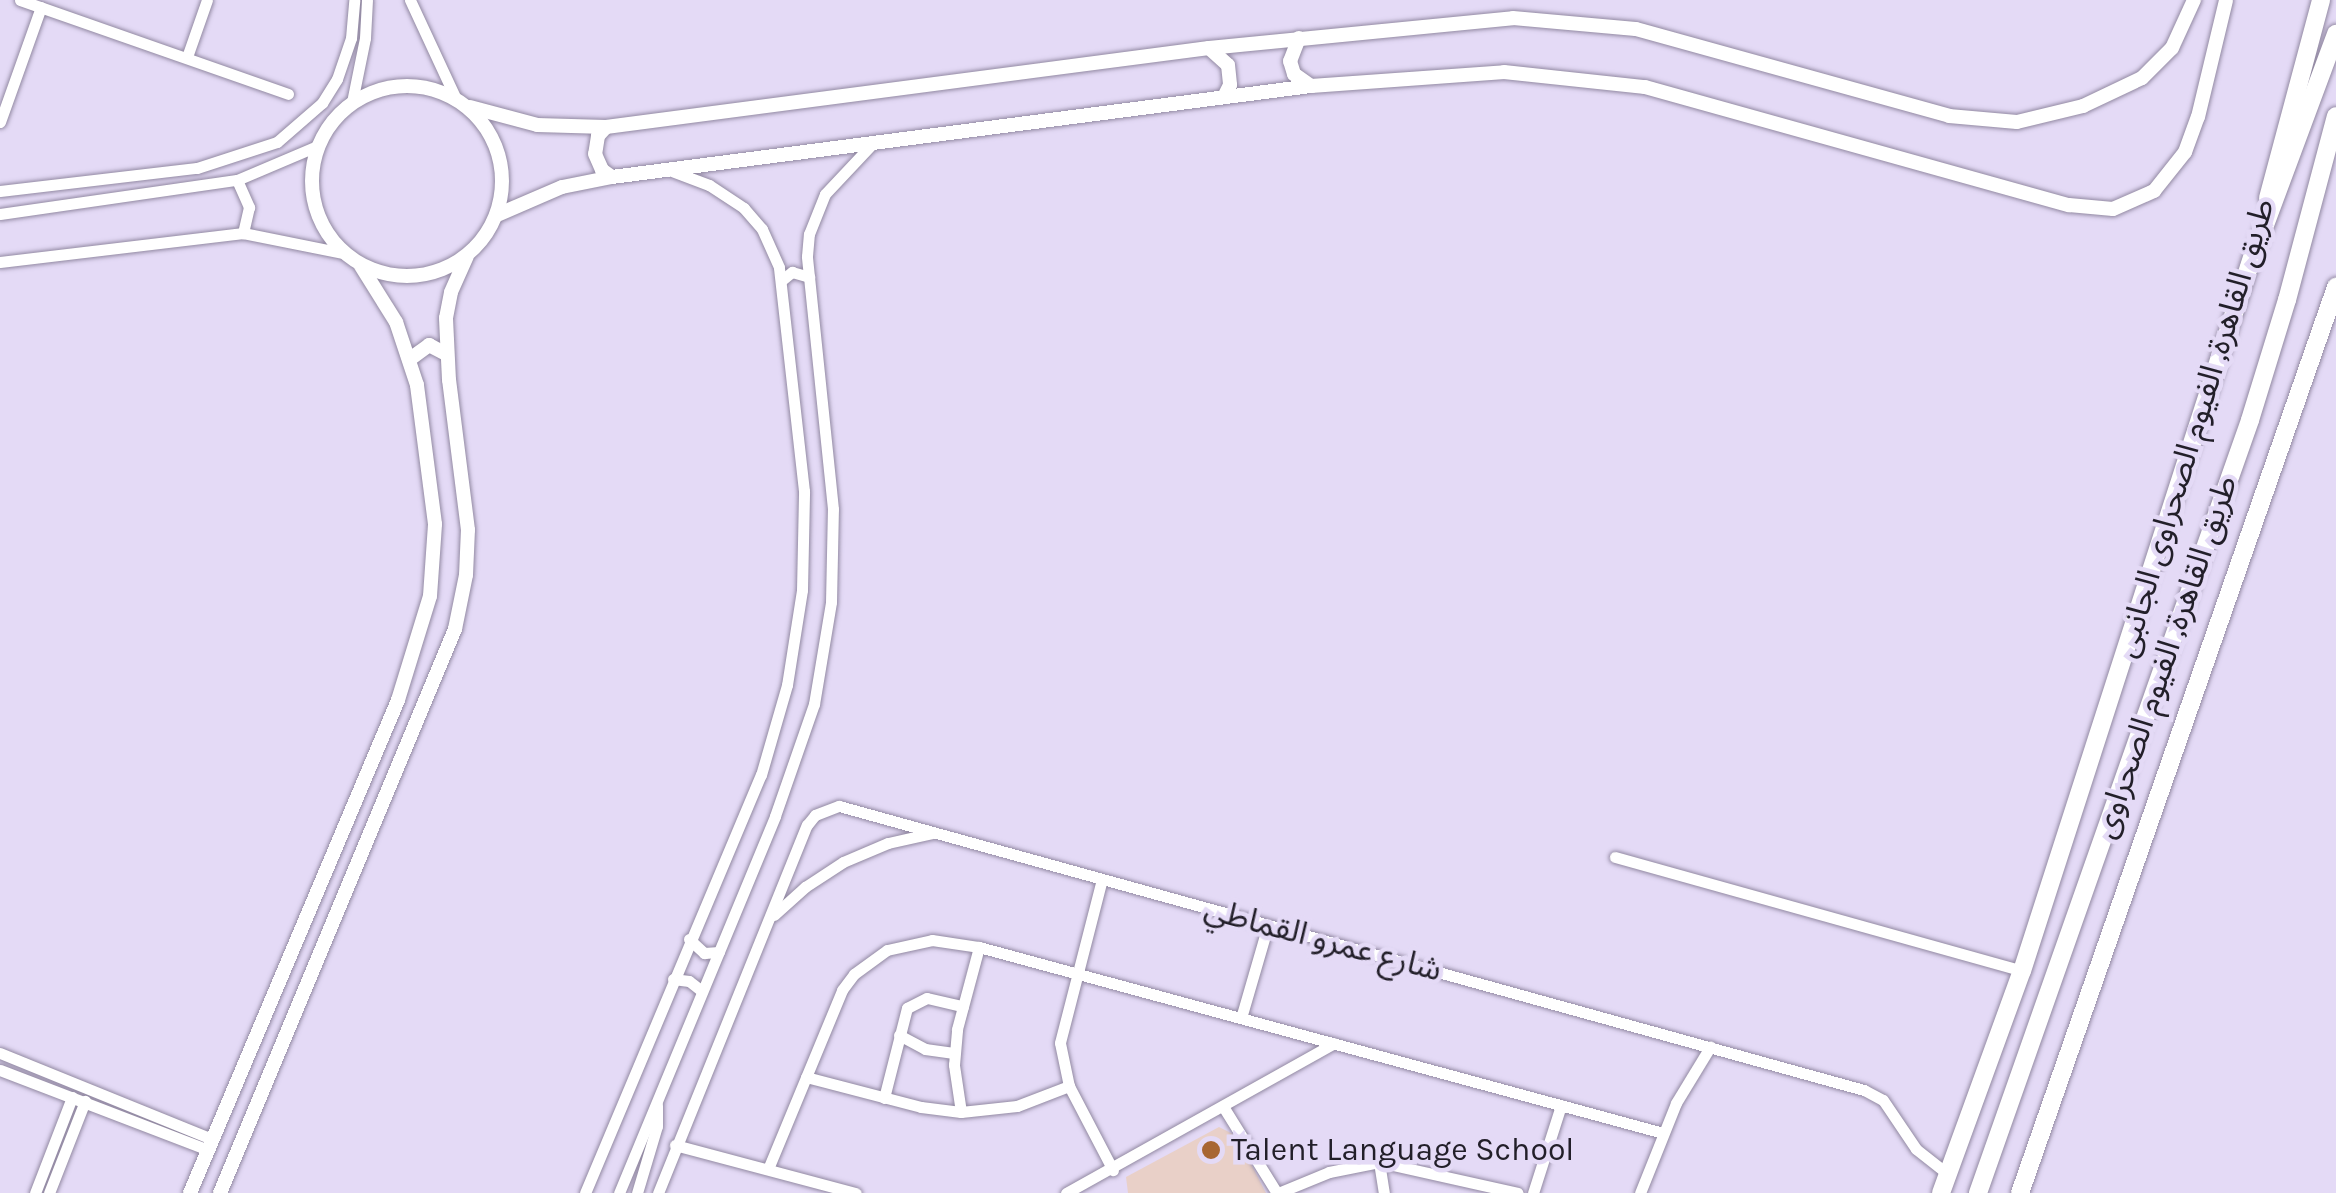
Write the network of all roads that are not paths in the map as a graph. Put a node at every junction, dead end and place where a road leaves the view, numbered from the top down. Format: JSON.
{"nodes":[{"id":1,"x":20,"y":0,"type":"edge"},
{"id":2,"x":207,"y":0,"type":"edge"},
{"id":3,"x":354,"y":0,"type":"edge"},
{"id":4,"x":366,"y":0,"type":"edge"},
{"id":5,"x":410,"y":0,"type":"edge"},
{"id":6,"x":2194,"y":0,"type":"edge"},
{"id":7,"x":2226,"y":0,"type":"edge"},
{"id":8,"x":2321,"y":0,"type":"edge"},
{"id":9,"x":41,"y":7,"type":"junction"},
{"id":10,"x":2336,"y":34,"type":"edge"},
{"id":11,"x":1300,"y":38,"type":"junction"},
{"id":12,"x":1208,"y":48,"type":"junction"},
{"id":13,"x":187,"y":56,"type":"junction"},
{"id":14,"x":1310,"y":86,"type":"junction"},
{"id":15,"x":288,"y":94,"type":"dead end"},
{"id":16,"x":1224,"y":97,"type":"junction"},
{"id":17,"x":456,"y":99,"type":"junction"},
{"id":18,"x":352,"y":102,"type":"junction"},
{"id":19,"x":470,"y":107,"type":"junction"},
{"id":20,"x":2336,"y":116,"type":"edge"},
{"id":21,"x":0,"y":122,"type":"edge"},
{"id":22,"x":606,"y":127,"type":"junction"},
{"id":23,"x":871,"y":145,"type":"junction"},
{"id":24,"x":317,"y":146,"type":"junction"},
{"id":25,"x":669,"y":170,"type":"junction"},
{"id":26,"x":612,"y":177,"type":"junction"},
{"id":27,"x":237,"y":180,"type":"junction"},
{"id":28,"x":0,"y":191,"type":"edge"},
{"id":29,"x":0,"y":214,"type":"edge"},
{"id":30,"x":496,"y":215,"type":"junction"},
{"id":31,"x":243,"y":233,"type":"junction"},
{"id":32,"x":342,"y":253,"type":"junction"},
{"id":33,"x":467,"y":256,"type":"junction"},
{"id":34,"x":0,"y":262,"type":"edge"},
{"id":35,"x":361,"y":266,"type":"junction"},
{"id":36,"x":2250,"y":268,"type":"junction"},
{"id":37,"x":808,"y":278,"type":"junction"},
{"id":38,"x":782,"y":280,"type":"junction"},
{"id":39,"x":2336,"y":287,"type":"edge"},
{"id":40,"x":446,"y":354,"type":"junction"},
{"id":41,"x":410,"y":358,"type":"junction"},
{"id":42,"x":936,"y":833,"type":"junction"},
{"id":43,"x":1615,"y":857,"type":"dead end"},
{"id":44,"x":1102,"y":879,"type":"junction"},
{"id":45,"x":318,"y":888,"type":"junction"},
{"id":46,"x":345,"y":900,"type":"junction"},
{"id":47,"x":771,"y":918,"type":"junction"},
{"id":48,"x":1268,"y":926,"type":"junction"},
{"id":49,"x":300,"y":932,"type":"junction"},
{"id":50,"x":689,"y":939,"type":"junction"},
{"id":51,"x":327,"y":940,"type":"junction"},
{"id":52,"x":979,"y":946,"type":"junction"},
{"id":53,"x":719,"y":952,"type":"junction"},
{"id":54,"x":2022,"y":971,"type":"junction"},
{"id":55,"x":1076,"y":972,"type":"junction"},
{"id":56,"x":673,"y":979,"type":"junction"},
{"id":57,"x":702,"y":992,"type":"junction"},
{"id":58,"x":963,"y":1006,"type":"junction"},
{"id":59,"x":1241,"y":1018,"type":"junction"},
{"id":60,"x":899,"y":1035,"type":"junction"},
{"id":61,"x":1334,"y":1043,"type":"junction"},
{"id":62,"x":1710,"y":1046,"type":"junction"},
{"id":63,"x":0,"y":1053,"type":"edge"},
{"id":64,"x":954,"y":1054,"type":"junction"},
{"id":65,"x":0,"y":1070,"type":"edge"},
{"id":66,"x":806,"y":1077,"type":"junction"},
{"id":67,"x":1070,"y":1086,"type":"junction"},
{"id":68,"x":884,"y":1098,"type":"junction"},
{"id":69,"x":79,"y":1099,"type":"junction"},
{"id":70,"x":657,"y":1100,"type":"junction"},
{"id":71,"x":1560,"y":1105,"type":"junction"},
{"id":72,"x":1224,"y":1108,"type":"junction"},
{"id":73,"x":960,"y":1112,"type":"junction"},
{"id":74,"x":155,"y":1122,"type":"junction"},
{"id":75,"x":1662,"y":1132,"type":"junction"},
{"id":76,"x":210,"y":1144,"type":"junction"},
{"id":77,"x":675,"y":1145,"type":"junction"},
{"id":78,"x":1379,"y":1162,"type":"junction"},
{"id":79,"x":768,"y":1169,"type":"junction"},
{"id":80,"x":1112,"y":1170,"type":"junction"},
{"id":81,"x":1949,"y":1174,"type":"junction"},
{"id":82,"x":35,"y":1193,"type":"edge"},
{"id":83,"x":49,"y":1193,"type":"edge"},
{"id":84,"x":190,"y":1193,"type":"edge"},
{"id":85,"x":220,"y":1193,"type":"edge"},
{"id":86,"x":586,"y":1193,"type":"edge"},
{"id":87,"x":619,"y":1193,"type":"edge"},
{"id":88,"x":637,"y":1193,"type":"edge"},
{"id":89,"x":658,"y":1193,"type":"edge"},
{"id":90,"x":856,"y":1193,"type":"edge"},
{"id":91,"x":1066,"y":1193,"type":"edge"},
{"id":92,"x":1278,"y":1193,"type":"edge"},
{"id":93,"x":1384,"y":1193,"type":"edge"},
{"id":94,"x":1518,"y":1193,"type":"edge"},
{"id":95,"x":1533,"y":1193,"type":"edge"},
{"id":96,"x":1640,"y":1193,"type":"edge"},
{"id":97,"x":1942,"y":1193,"type":"edge"},
{"id":98,"x":1978,"y":1193,"type":"edge"},
{"id":99,"x":2020,"y":1193,"type":"edge"}],
"edges":[{"from":1,"to":9,"type":"street"},
{"from":2,"to":13,"type":"street"},
{"from":3,"to":28,"type":"street"},
{"from":4,"to":18,"type":"street"},
{"from":5,"to":17,"type":"street"},
{"from":6,"to":11,"type":"street"},
{"from":7,"to":14,"type":"street"},
{"from":8,"to":36,"type":"main road","name":"طريق القاهرة, الفيوم الصحراوى الجانبى"},
{"from":9,"to":13,"type":"street"},
{"from":9,"to":21,"type":"street"},
{"from":10,"to":36,"type":"main road"},
{"from":11,"to":12,"type":"street"},
{"from":11,"to":14,"type":"street"},
{"from":12,"to":16,"type":"street"},
{"from":12,"to":22,"type":"street"},
{"from":13,"to":15,"type":"street"},
{"from":14,"to":16,"type":"street"},
{"from":16,"to":23,"type":"street"},
{"from":17,"to":18,"type":"street"},
{"from":17,"to":19,"type":"street"},
{"from":18,"to":24,"type":"street"},
{"from":19,"to":22,"type":"street"},
{"from":19,"to":30,"type":"street"},
{"from":20,"to":98,"type":"main road","name":"طريق القاهرة, الفيوم الصحراوى"},
{"from":22,"to":26,"type":"street"},
{"from":23,"to":25,"type":"street"},
{"from":23,"to":37,"type":"street"},
{"from":24,"to":27,"type":"street"},
{"from":24,"to":32,"type":"street"},
{"from":25,"to":26,"type":"street"},
{"from":25,"to":38,"type":"street"},
{"from":26,"to":30,"type":"street"},
{"from":27,"to":29,"type":"street"},
{"from":27,"to":31,"type":"street"},
{"from":30,"to":33,"type":"street"},
{"from":31,"to":32,"type":"street"},
{"from":31,"to":34,"type":"street"},
{"from":32,"to":35,"type":"street"},
{"from":33,"to":35,"type":"street"},
{"from":33,"to":40,"type":"street"},
{"from":35,"to":41,"type":"street"},
{"from":36,"to":54,"type":"main road","name":"طريق القاهرة, الفيوم الصحراوى الجانبى"},
{"from":37,"to":38,"type":"street"},
{"from":37,"to":53,"type":"street"},
{"from":38,"to":50,"type":"street"},
{"from":39,"to":99,"type":"main road","name":"طريق القاهرة, الفيوم الصحراوى"},
{"from":40,"to":41,"type":"street"},
{"from":40,"to":46,"type":"street"},
{"from":41,"to":45,"type":"street"},
{"from":42,"to":44,"type":"street","name":"شارع عمرو القماطي"},
{"from":42,"to":47,"type":"street","name":"شارع عمرو القماطي"},
{"from":42,"to":47,"type":"street","name":"شارع عمرو القماطي"},
{"from":43,"to":54,"type":"street"},
{"from":44,"to":48,"type":"street","name":"شارع عمرو القماطي"},
{"from":44,"to":55,"type":"street"},
{"from":45,"to":46,"type":"street"},
{"from":45,"to":49,"type":"street"},
{"from":46,"to":51,"type":"street"},
{"from":47,"to":77,"type":"street","name":"شارع عمرو القماطي"},
{"from":48,"to":59,"type":"street"},
{"from":48,"to":62,"type":"street","name":"شارع عمرو القماطي"},
{"from":49,"to":51,"type":"street"},
{"from":49,"to":76,"type":"street"},
{"from":50,"to":53,"type":"street"},
{"from":50,"to":56,"type":"street"},
{"from":51,"to":85,"type":"street"},
{"from":52,"to":55,"type":"street"},
{"from":52,"to":58,"type":"street"},
{"from":52,"to":66,"type":"street"},
{"from":53,"to":57,"type":"street"},
{"from":54,"to":81,"type":"main road","name":"طريق القاهرة, الفيوم الصحراوى الجانبى"},
{"from":55,"to":59,"type":"street"},
{"from":55,"to":67,"type":"street"},
{"from":56,"to":57,"type":"street"},
{"from":56,"to":86,"type":"street"},
{"from":57,"to":70,"type":"street"},
{"from":58,"to":60,"type":"street"},
{"from":58,"to":64,"type":"street"},
{"from":59,"to":61,"type":"street"},
{"from":60,"to":64,"type":"street"},
{"from":60,"to":68,"type":"street"},
{"from":61,"to":71,"type":"street"},
{"from":61,"to":72,"type":"street"},
{"from":62,"to":75,"type":"street"},
{"from":62,"to":81,"type":"street","name":"شارع عمرو القماطي"},
{"from":63,"to":74,"type":"street"},
{"from":64,"to":73,"type":"street"},
{"from":65,"to":69,"type":"street"},
{"from":66,"to":68,"type":"street"},
{"from":66,"to":79,"type":"street"},
{"from":67,"to":73,"type":"street"},
{"from":67,"to":80,"type":"street"},
{"from":68,"to":73,"type":"street"},
{"from":69,"to":74,"type":"street"},
{"from":69,"to":82,"type":"street"},
{"from":69,"to":83,"type":"street"},
{"from":70,"to":87,"type":"street"},
{"from":70,"to":88,"type":"street"},
{"from":71,"to":75,"type":"street"},
{"from":71,"to":95,"type":"street"},
{"from":72,"to":80,"type":"street"},
{"from":72,"to":92,"type":"street"},
{"from":74,"to":76,"type":"street"},
{"from":75,"to":96,"type":"street"},
{"from":76,"to":84,"type":"street"},
{"from":77,"to":79,"type":"street"},
{"from":77,"to":89,"type":"street","name":"شارع عمرو القماطي"},
{"from":78,"to":92,"type":"street"},
{"from":78,"to":93,"type":"street"},
{"from":78,"to":94,"type":"street"},
{"from":79,"to":90,"type":"street"},
{"from":80,"to":91,"type":"street"},
{"from":81,"to":97,"type":"main road","name":"طريق القاهرة, الفيوم الصحراوى الجانبى"}]}
